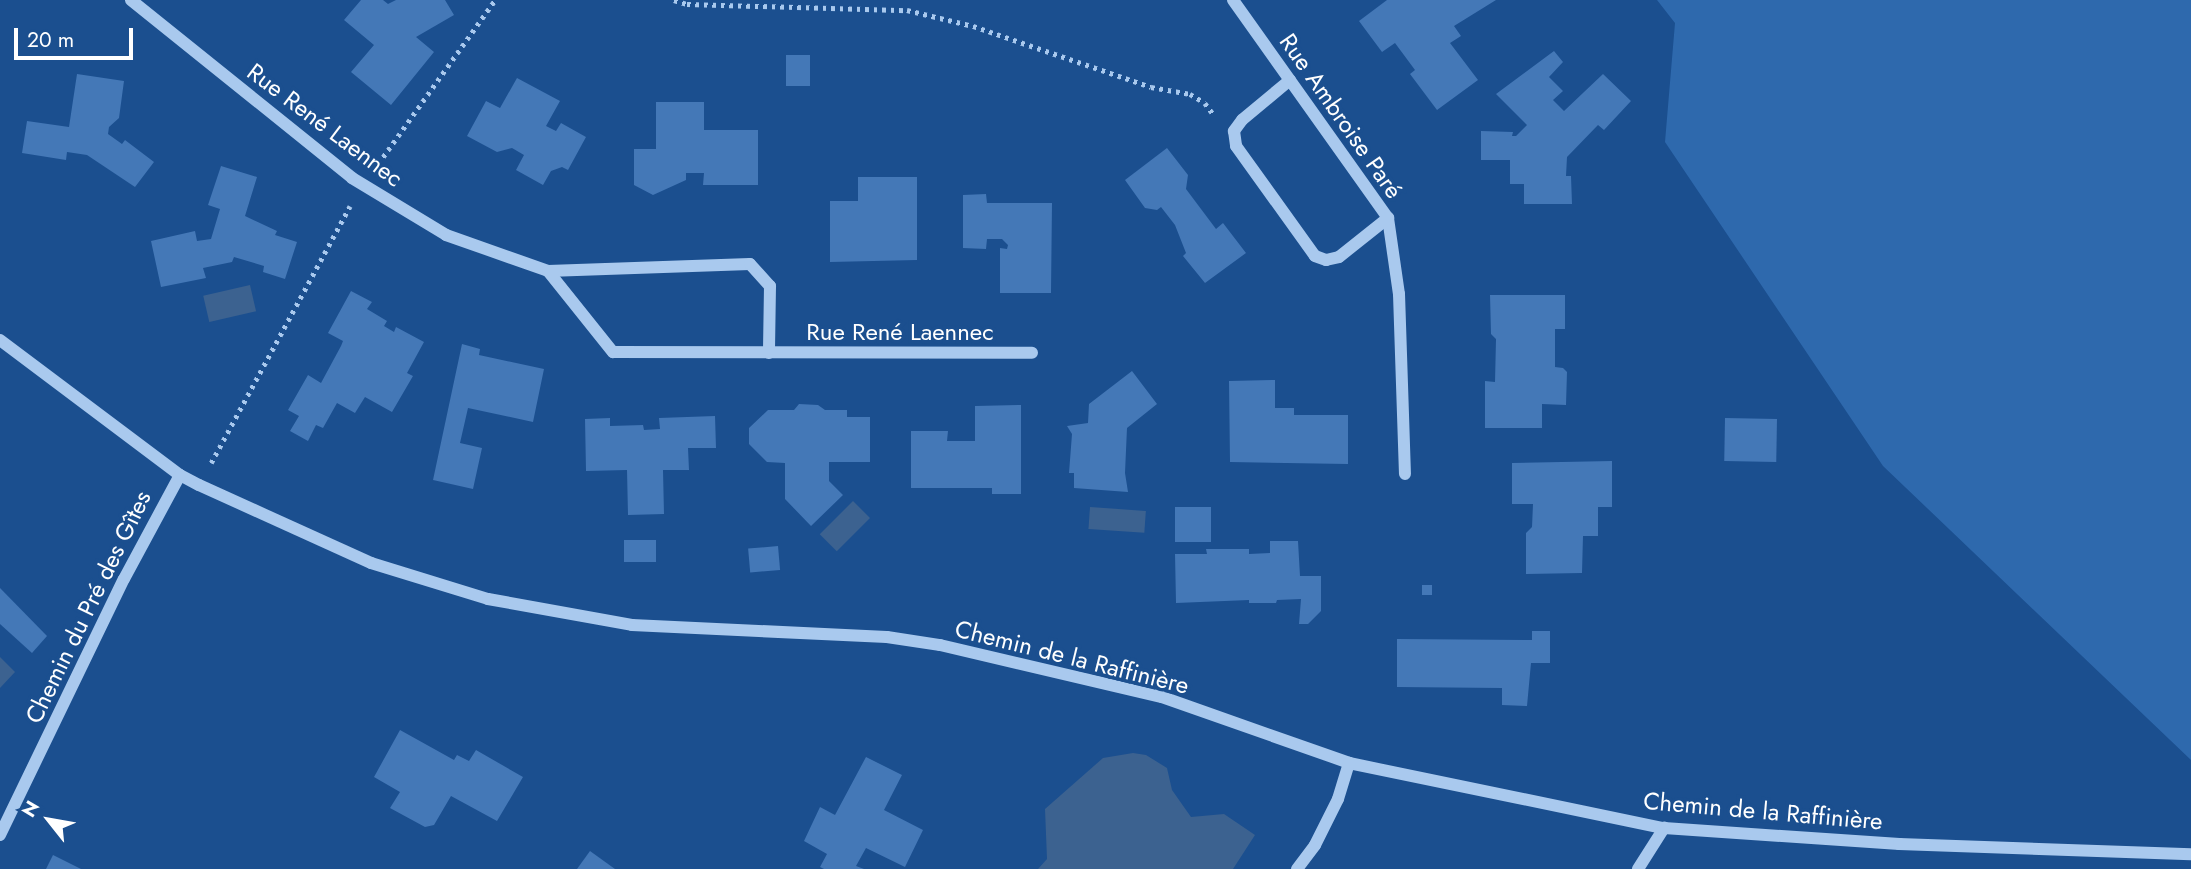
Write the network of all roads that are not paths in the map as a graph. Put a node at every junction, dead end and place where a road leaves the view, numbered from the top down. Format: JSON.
{"nodes":[{"id":1,"x":131,"y":0,"type":"edge"},
{"id":2,"x":1233,"y":0,"type":"edge"},
{"id":3,"x":1290,"y":80,"type":"junction"},
{"id":4,"x":1388,"y":218,"type":"junction"},
{"id":5,"x":548,"y":271,"type":"junction"},
{"id":6,"x":0,"y":340,"type":"edge"},
{"id":7,"x":1032,"y":353,"type":"dead end"},
{"id":8,"x":769,"y":354,"type":"junction"},
{"id":9,"x":1405,"y":474,"type":"dead end"},
{"id":10,"x":180,"y":475,"type":"junction"},
{"id":11,"x":1349,"y":763,"type":"junction"},
{"id":12,"x":1664,"y":828,"type":"junction"},
{"id":13,"x":0,"y":835,"type":"edge"},
{"id":14,"x":2191,"y":854,"type":"edge"},
{"id":15,"x":1297,"y":869,"type":"edge"},
{"id":16,"x":1638,"y":869,"type":"edge"}],
"edges":[{"from":1,"to":5,"type":"street","name":"Rue René Laennec"},
{"from":2,"to":3,"type":"street","name":"Rue Ambroise Paré"},
{"from":3,"to":4,"type":"street","name":"Rue Ambroise Paré"},
{"from":3,"to":4,"type":"street"},
{"from":4,"to":9,"type":"street","name":"Rue Ambroise Paré"},
{"from":5,"to":8,"type":"street","name":"Rue René Laennec"},
{"from":5,"to":8,"type":"street","name":"Rue René Laennec"},
{"from":6,"to":10,"type":"street","name":"Chemin de la Raffinière"},
{"from":7,"to":8,"type":"street","name":"Rue René Laennec"},
{"from":10,"to":11,"type":"street","name":"Chemin de la Raffinière"},
{"from":10,"to":13,"type":"street","name":"Chemin du Pré des Gîtes"},
{"from":11,"to":12,"type":"street","name":"Chemin de la Raffinière"},
{"from":11,"to":15,"type":"street"},
{"from":12,"to":14,"type":"street","name":"Chemin de la Raffinière"},
{"from":12,"to":16,"type":"street"}]}
